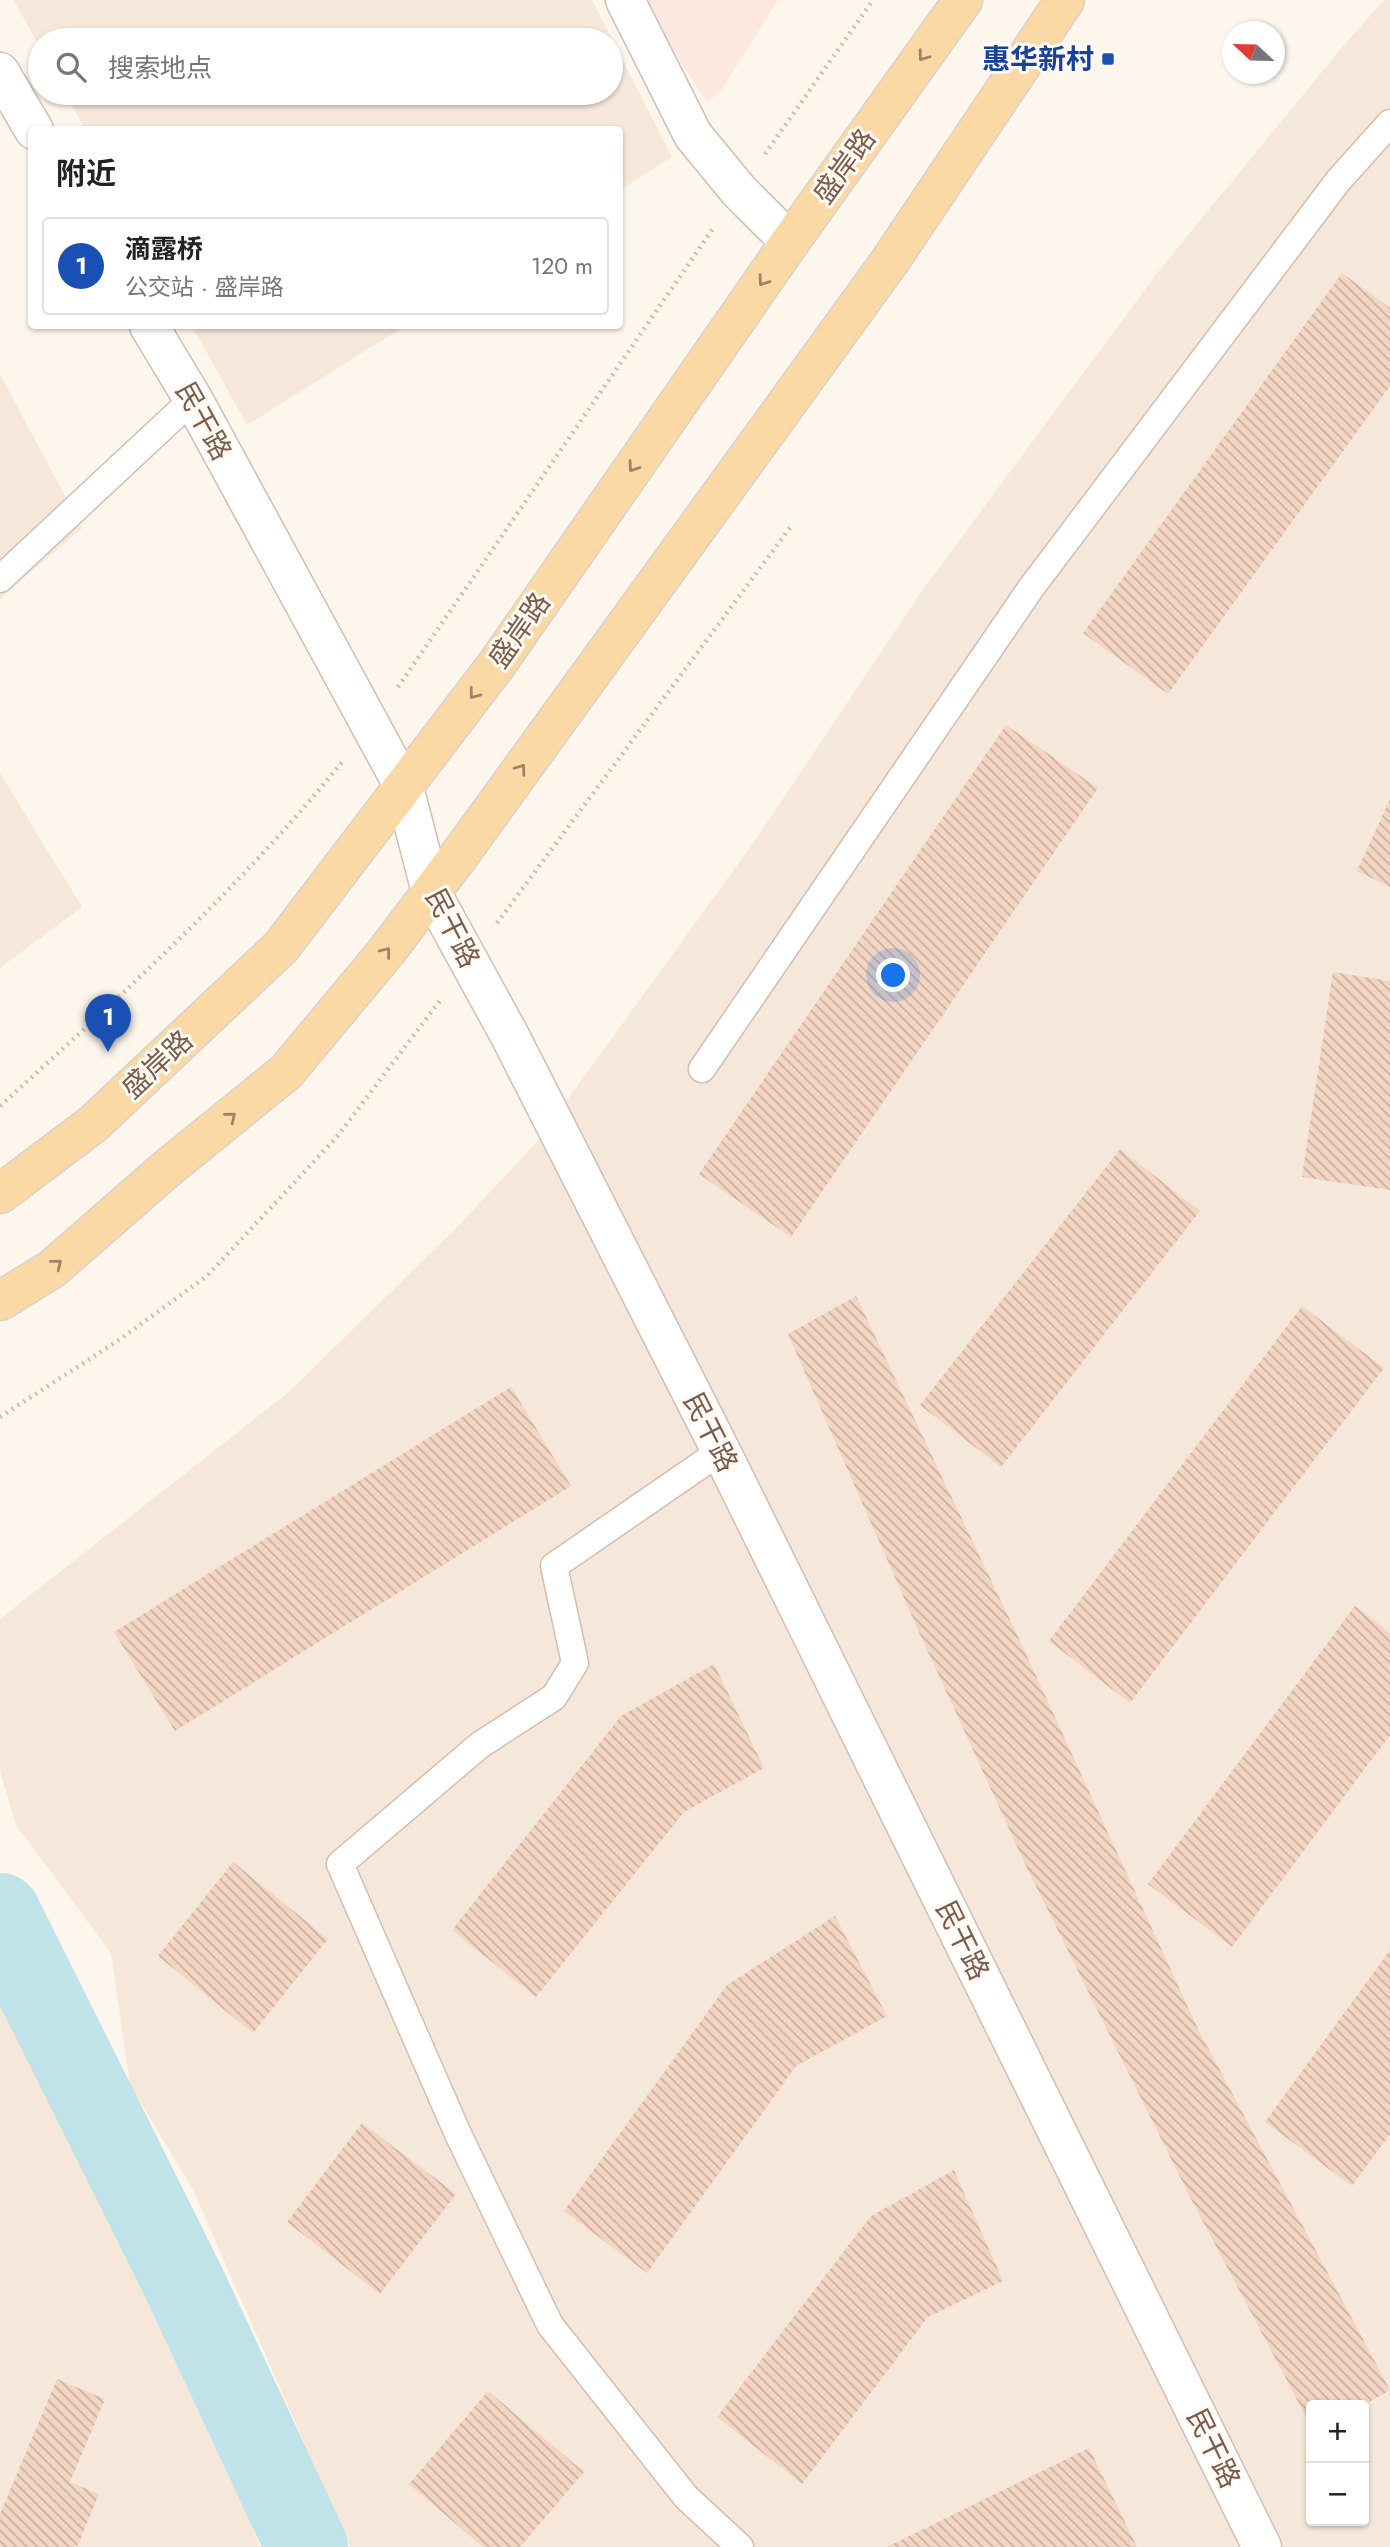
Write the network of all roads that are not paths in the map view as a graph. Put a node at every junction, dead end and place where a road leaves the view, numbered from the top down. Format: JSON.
{"nodes":[{"id":1,"x":625,"y":0,"type":"edge"},
{"id":2,"x":963,"y":0,"type":"edge"},
{"id":3,"x":1065,"y":0,"type":"edge"},
{"id":4,"x":0,"y":72,"type":"edge"},
{"id":5,"x":1390,"y":123,"type":"edge"},
{"id":6,"x":32,"y":126,"type":"edge"},
{"id":7,"x":790,"y":242,"type":"junction"},
{"id":8,"x":151,"y":329,"type":"edge"},
{"id":9,"x":193,"y":399,"type":"junction"},
{"id":10,"x":0,"y":579,"type":"edge"},
{"id":11,"x":404,"y":787,"type":"junction"},
{"id":12,"x":431,"y":892,"type":"junction"},
{"id":13,"x":702,"y":1069,"type":"dead end"},
{"id":14,"x":0,"y":1194,"type":"edge"},
{"id":15,"x":0,"y":1301,"type":"edge"},
{"id":16,"x":721,"y":1451,"type":"junction"},
{"id":17,"x":740,"y":2547,"type":"edge"},
{"id":18,"x":1262,"y":2547,"type":"edge"}],
"edges":[{"from":1,"to":7,"type":"street"},
{"from":2,"to":7,"type":"main road","name":"盛岸路","one_way":true},
{"from":12,"to":3,"type":"main road","one_way":true},
{"from":4,"to":6,"type":"street"},
{"from":5,"to":13,"type":"lane"},
{"from":7,"to":11,"type":"main road","name":"盛岸路","one_way":true},
{"from":8,"to":9,"type":"street","name":"民干路"},
{"from":9,"to":10,"type":"lane"},
{"from":9,"to":11,"type":"street","name":"民干路"},
{"from":11,"to":12,"type":"street","name":"民干路"},
{"from":11,"to":14,"type":"main road","name":"盛岸路"},
{"from":15,"to":12,"type":"main road","one_way":true},
{"from":12,"to":16,"type":"street","name":"民干路"},
{"from":16,"to":17,"type":"lane"},
{"from":16,"to":18,"type":"street","name":"民干路"}]}
